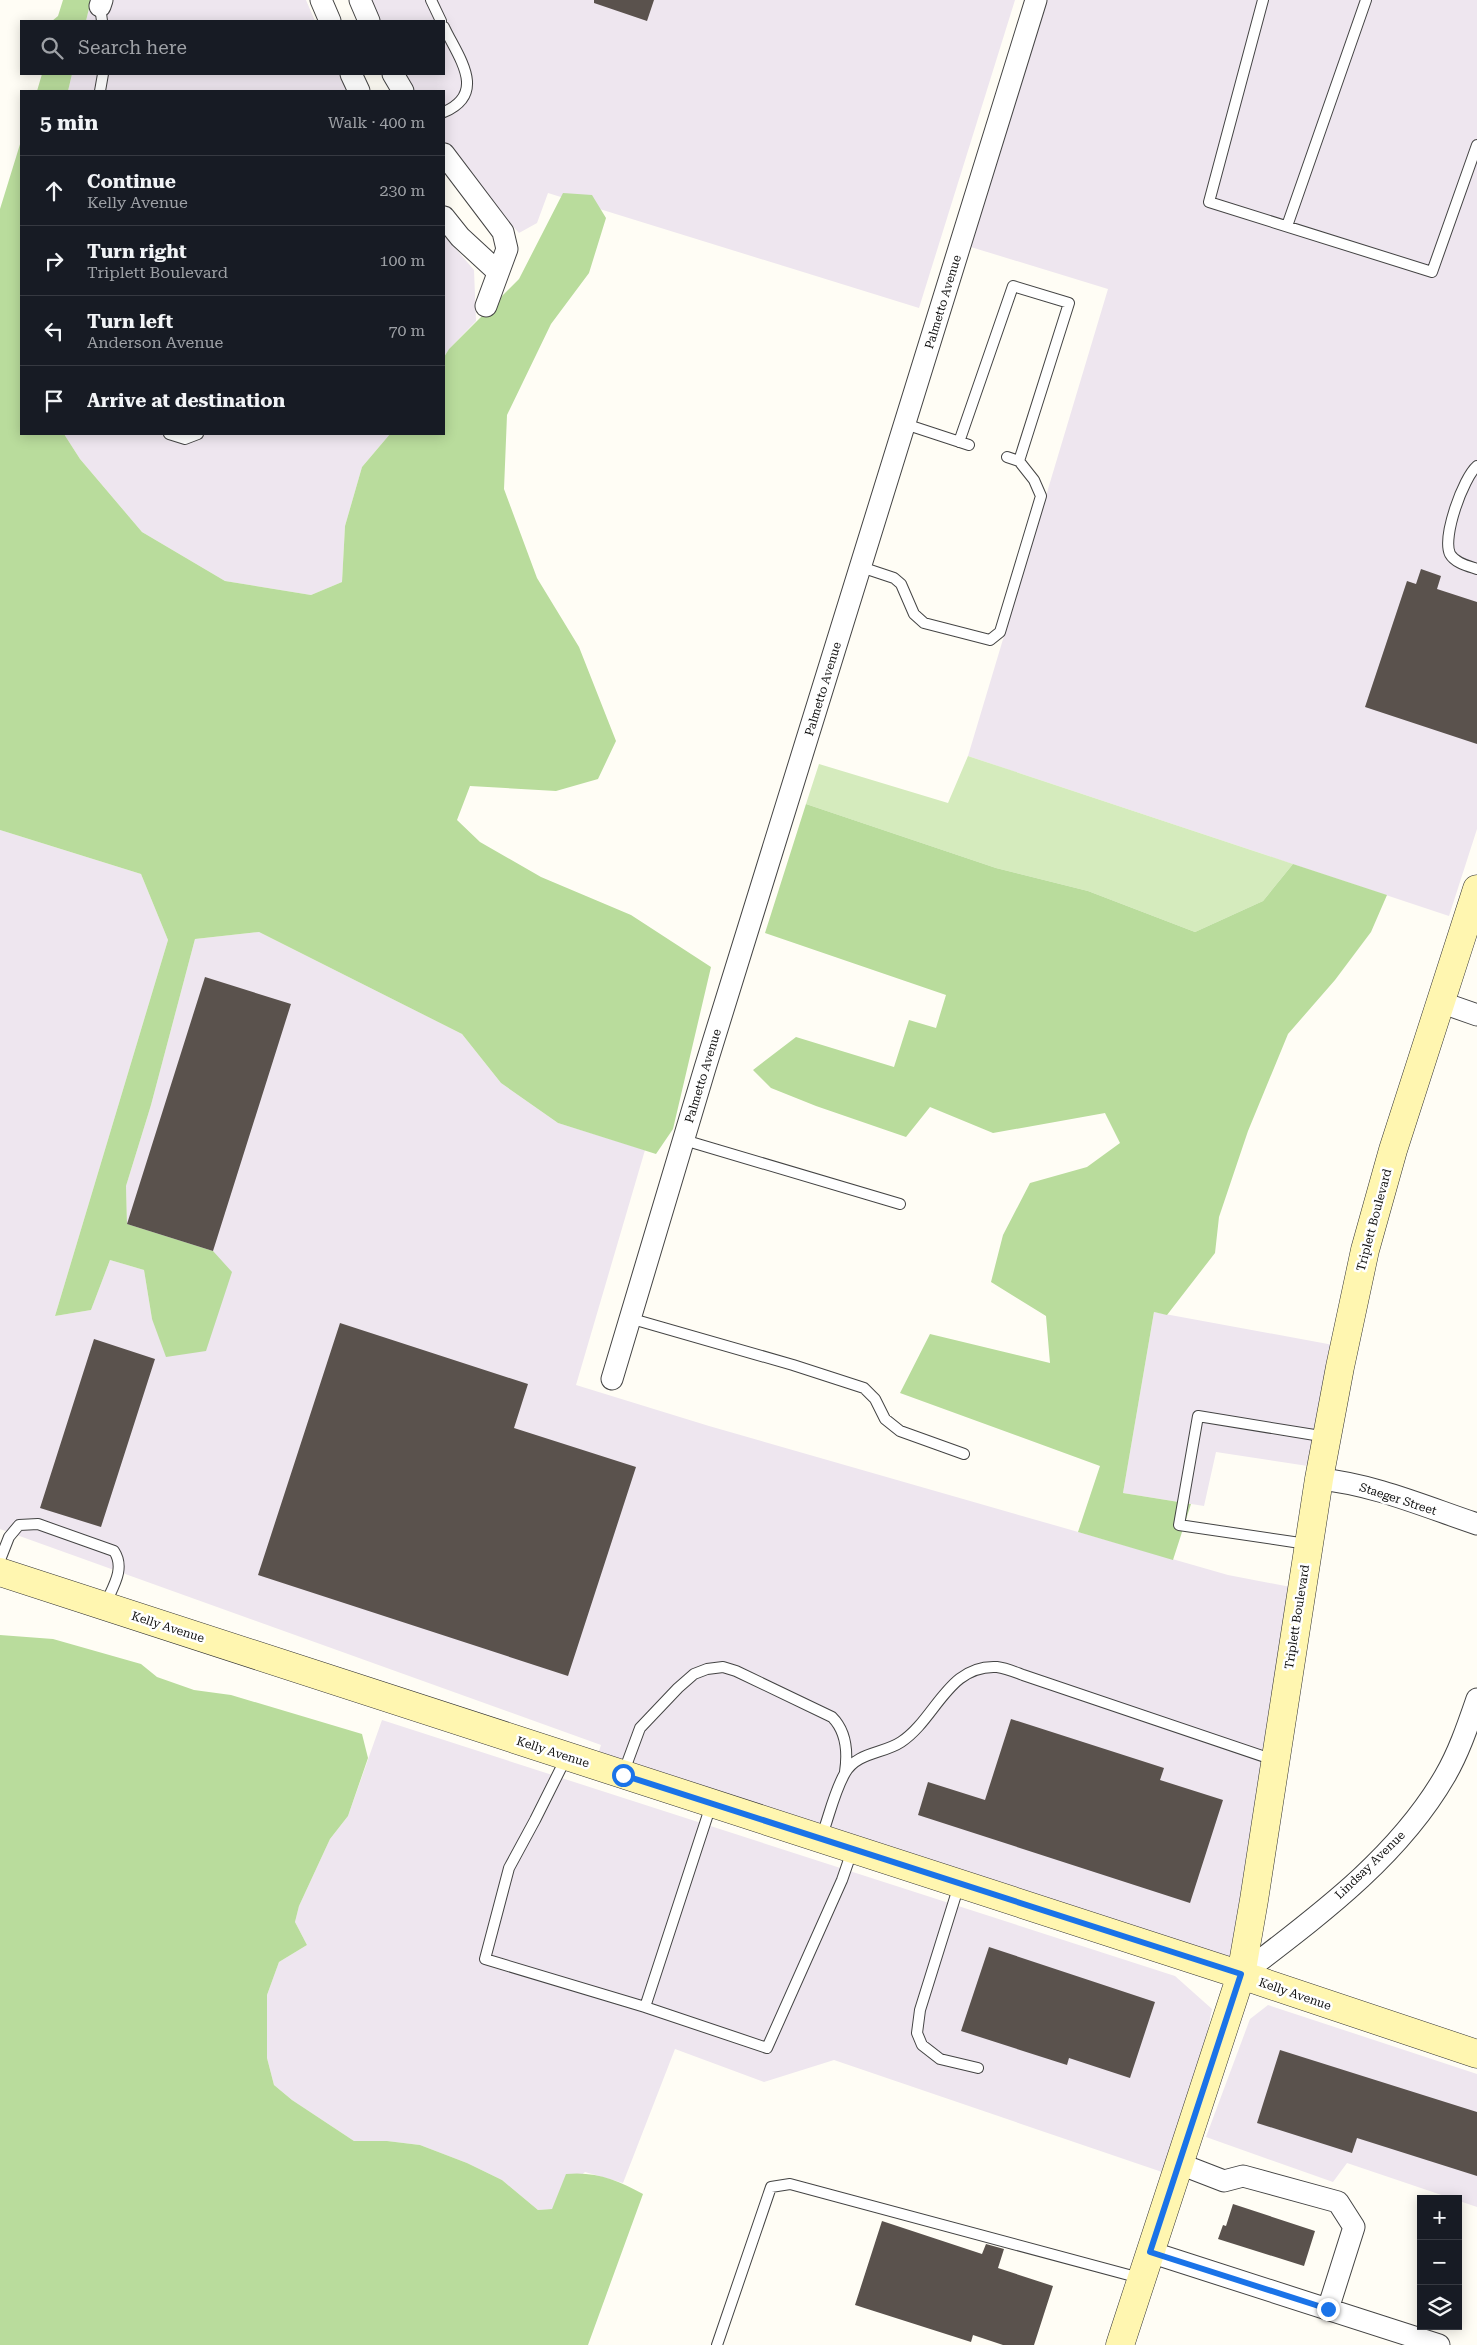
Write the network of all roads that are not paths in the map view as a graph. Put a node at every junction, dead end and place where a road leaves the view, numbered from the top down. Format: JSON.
{"nodes":[{"id":1,"x":321,"y":0,"type":"edge"},
{"id":2,"x":360,"y":0,"type":"edge"},
{"id":3,"x":431,"y":0,"type":"edge"},
{"id":4,"x":1036,"y":0,"type":"edge"},
{"id":5,"x":1263,"y":0,"type":"edge"},
{"id":6,"x":1366,"y":0,"type":"edge"},
{"id":7,"x":330,"y":20,"type":"edge"},
{"id":8,"x":369,"y":20,"type":"edge"},
{"id":9,"x":441,"y":20,"type":"edge"},
{"id":10,"x":445,"y":29,"type":"edge"},
{"id":11,"x":103,"y":75,"type":"edge"},
{"id":12,"x":351,"y":75,"type":"edge"},
{"id":13,"x":394,"y":75,"type":"edge"},
{"id":14,"x":100,"y":90,"type":"edge"},
{"id":15,"x":359,"y":90,"type":"edge"},
{"id":16,"x":402,"y":90,"type":"edge"},
{"id":17,"x":445,"y":111,"type":"edge"},
{"id":18,"x":1477,"y":145,"type":"edge"},
{"id":19,"x":445,"y":155,"type":"edge"},
{"id":20,"x":445,"y":218,"type":"edge"},
{"id":21,"x":1287,"y":226,"type":"junction"},
{"id":22,"x":498,"y":272,"type":"junction"},
{"id":23,"x":486,"y":306,"type":"dead end"},
{"id":24,"x":905,"y":424,"type":"junction"},
{"id":25,"x":172,"y":435,"type":"edge"},
{"id":26,"x":195,"y":435,"type":"edge"},
{"id":27,"x":1007,"y":457,"type":"dead end"},
{"id":28,"x":1019,"y":461,"type":"junction"},
{"id":29,"x":1477,"y":466,"type":"edge"},
{"id":30,"x":861,"y":567,"type":"junction"},
{"id":31,"x":1477,"y":569,"type":"edge"},
{"id":32,"x":1477,"y":889,"type":"edge"},
{"id":33,"x":1440,"y":1002,"type":"junction"},
{"id":34,"x":1477,"y":1015,"type":"edge"},
{"id":35,"x":684,"y":1140,"type":"junction"},
{"id":36,"x":900,"y":1204,"type":"dead end"},
{"id":37,"x":629,"y":1318,"type":"junction"},
{"id":38,"x":612,"y":1379,"type":"dead end"},
{"id":39,"x":1327,"y":1436,"type":"junction"},
{"id":40,"x":964,"y":1454,"type":"dead end"},
{"id":41,"x":1319,"y":1479,"type":"junction"},
{"id":42,"x":1477,"y":1524,"type":"edge"},
{"id":43,"x":1308,"y":1544,"type":"junction"},
{"id":44,"x":0,"y":1560,"type":"edge"},
{"id":45,"x":0,"y":1572,"type":"edge"},
{"id":46,"x":104,"y":1606,"type":"junction"},
{"id":47,"x":1477,"y":1699,"type":"edge"},
{"id":48,"x":566,"y":1757,"type":"junction"},
{"id":49,"x":1275,"y":1760,"type":"junction"},
{"id":50,"x":845,"y":1773,"type":"junction"},
{"id":51,"x":623,"y":1775,"type":"junction"},
{"id":52,"x":712,"y":1804,"type":"junction"},
{"id":53,"x":821,"y":1840,"type":"junction"},
{"id":54,"x":853,"y":1850,"type":"junction"},
{"id":55,"x":959,"y":1884,"type":"junction"},
{"id":56,"x":1241,"y":1974,"type":"junction"},
{"id":57,"x":646,"y":2007,"type":"junction"},
{"id":58,"x":1477,"y":2054,"type":"edge"},
{"id":59,"x":978,"y":2068,"type":"dead end"},
{"id":60,"x":1180,"y":2164,"type":"junction"},
{"id":61,"x":1150,"y":2252,"type":"junction"},
{"id":62,"x":1141,"y":2278,"type":"junction"},
{"id":63,"x":1328,"y":2309,"type":"junction"},
{"id":64,"x":1432,"y":2344,"type":"edge"},
{"id":65,"x":717,"y":2345,"type":"edge"},
{"id":66,"x":1120,"y":2345,"type":"edge"}],
"edges":[{"from":1,"to":7,"type":"street"},
{"from":2,"to":8,"type":"street"},
{"from":3,"to":9,"type":"lane"},
{"from":4,"to":24,"type":"street","name":"Palmetto Avenue"},
{"from":5,"to":21,"type":"lane"},
{"from":6,"to":21,"type":"lane"},
{"from":10,"to":17,"type":"lane"},
{"from":11,"to":14,"type":"lane"},
{"from":12,"to":15,"type":"street"},
{"from":13,"to":16,"type":"street"},
{"from":18,"to":21,"type":"lane"},
{"from":19,"to":22,"type":"street"},
{"from":20,"to":22,"type":"street"},
{"from":22,"to":23,"type":"street"},
{"from":24,"to":28,"type":"lane"},
{"from":24,"to":30,"type":"street","name":"Palmetto Avenue"},
{"from":25,"to":26,"type":"lane"},
{"from":27,"to":28,"type":"lane"},
{"from":28,"to":30,"type":"lane"},
{"from":29,"to":31,"type":"lane"},
{"from":30,"to":35,"type":"street","name":"Palmetto Avenue"},
{"from":32,"to":33,"type":"main road","name":"Triplett Boulevard"},
{"from":33,"to":34,"type":"street"},
{"from":33,"to":39,"type":"main road","name":"Triplett Boulevard"},
{"from":35,"to":36,"type":"lane"},
{"from":35,"to":37,"type":"street","name":"Palmetto Avenue"},
{"from":37,"to":38,"type":"street","name":"Palmetto Avenue"},
{"from":37,"to":40,"type":"lane"},
{"from":39,"to":41,"type":"main road","name":"Triplett Boulevard"},
{"from":39,"to":43,"type":"lane"},
{"from":41,"to":42,"type":"street","name":"Staeger Street"},
{"from":41,"to":43,"type":"main road","name":"Triplett Boulevard"},
{"from":43,"to":49,"type":"main road","name":"Triplett Boulevard"},
{"from":44,"to":46,"type":"lane"},
{"from":45,"to":46,"type":"main road","name":"Kelly Avenue"},
{"from":46,"to":48,"type":"main road","name":"Kelly Avenue"},
{"from":47,"to":56,"type":"street","name":"Lindsay Avenue"},
{"from":48,"to":51,"type":"main road","name":"Kelly Avenue"},
{"from":48,"to":57,"type":"lane"},
{"from":49,"to":50,"type":"lane"},
{"from":49,"to":56,"type":"main road","name":"Triplett Boulevard"},
{"from":50,"to":51,"type":"lane"},
{"from":50,"to":53,"type":"lane"},
{"from":51,"to":52,"type":"main road","name":"Kelly Avenue"},
{"from":52,"to":53,"type":"main road","name":"Kelly Avenue"},
{"from":52,"to":57,"type":"lane"},
{"from":53,"to":54,"type":"main road","name":"Kelly Avenue"},
{"from":54,"to":55,"type":"main road","name":"Kelly Avenue"},
{"from":54,"to":57,"type":"lane"},
{"from":55,"to":56,"type":"main road","name":"Kelly Avenue"},
{"from":55,"to":59,"type":"lane"},
{"from":56,"to":58,"type":"main road","name":"Kelly Avenue"},
{"from":56,"to":60,"type":"main road","name":"Triplett Boulevard"},
{"from":60,"to":61,"type":"main road","name":"Triplett Boulevard"},
{"from":60,"to":63,"type":"street"},
{"from":61,"to":62,"type":"main road","name":"Triplett Boulevard"},
{"from":61,"to":63,"type":"street"},
{"from":62,"to":65,"type":"lane"},
{"from":62,"to":66,"type":"main road","name":"Triplett Boulevard"},
{"from":63,"to":64,"type":"street"}]}
